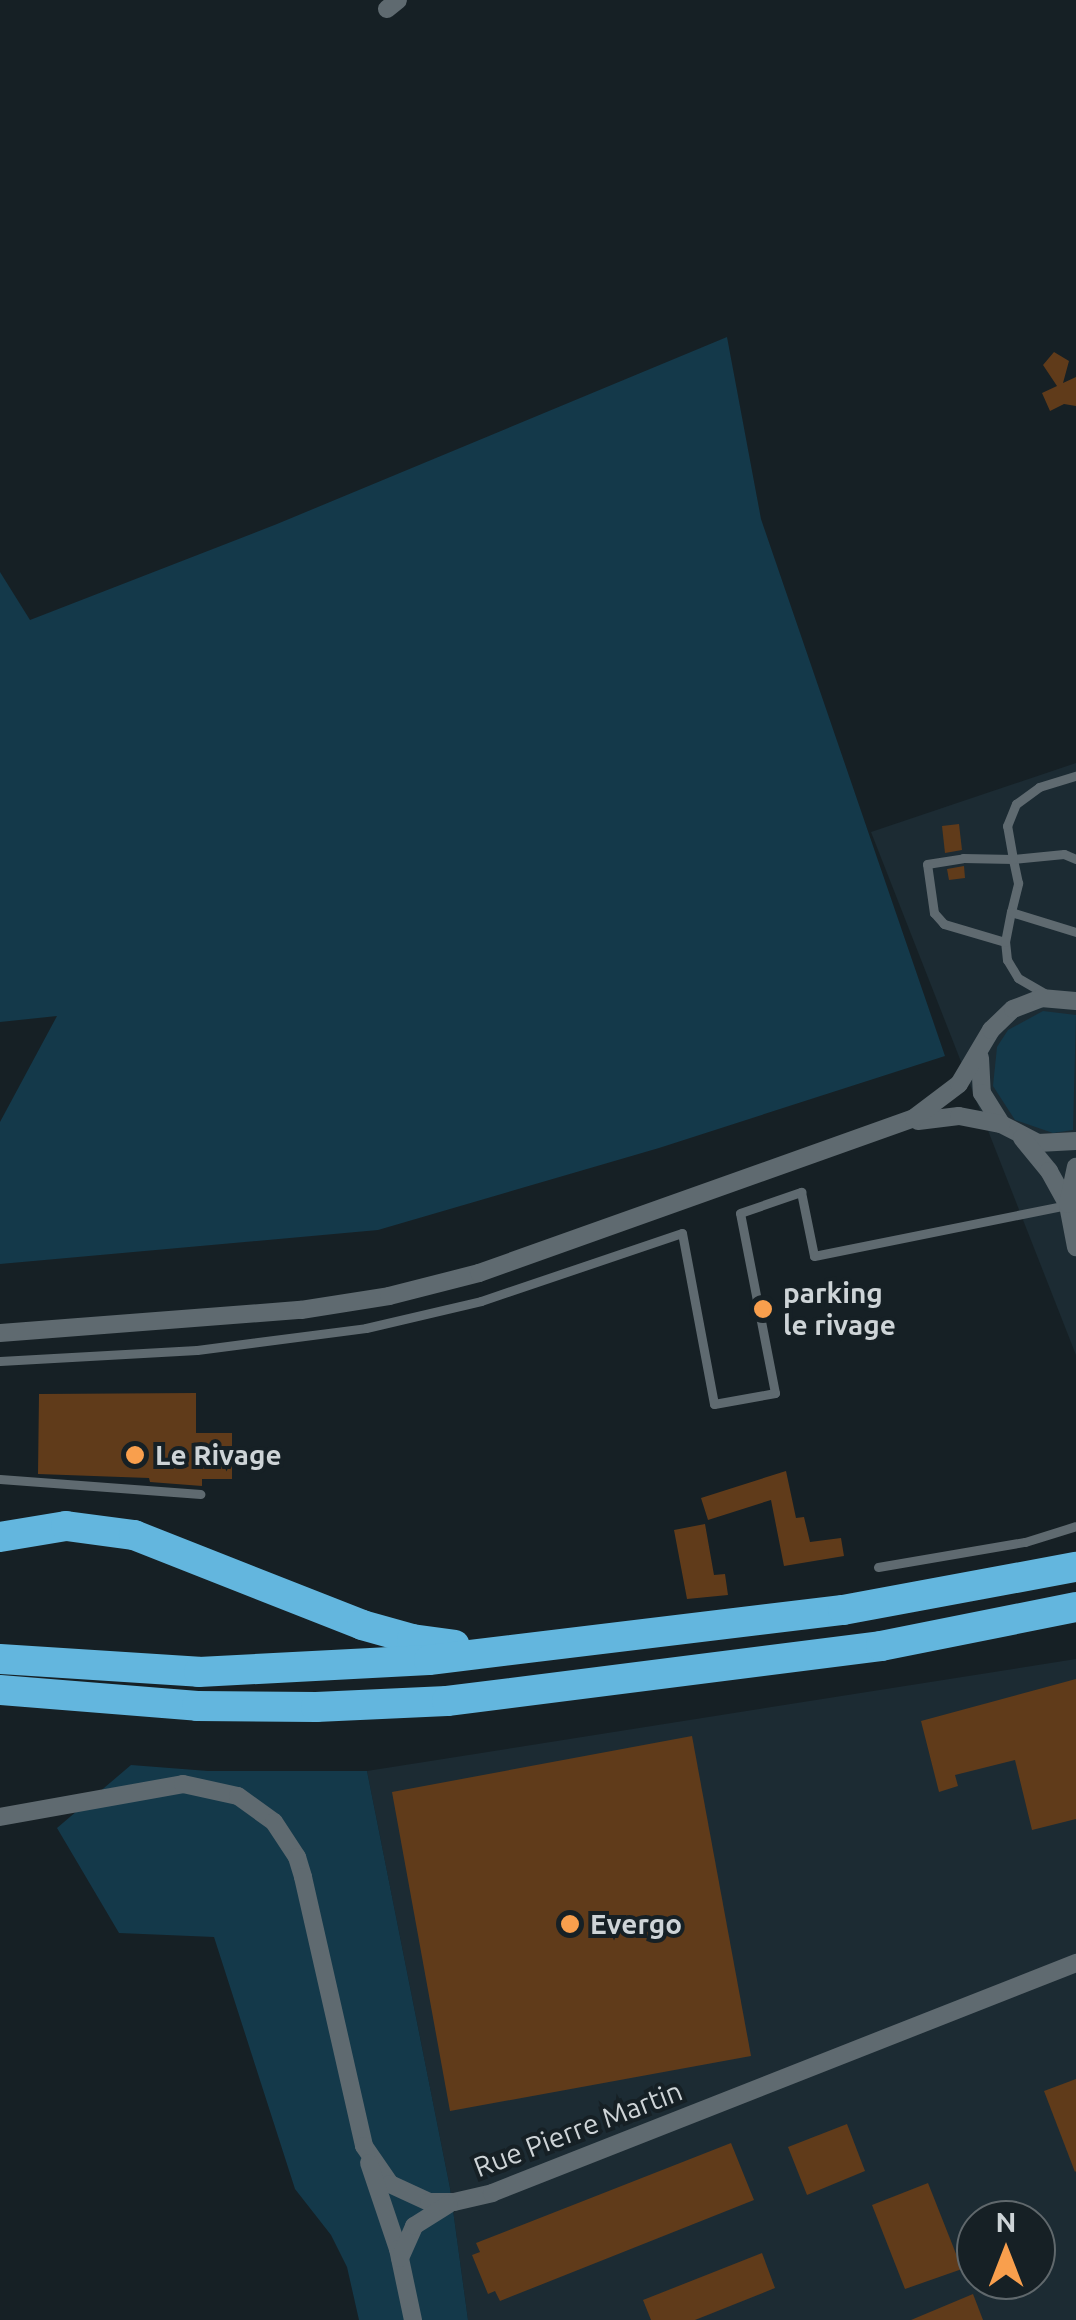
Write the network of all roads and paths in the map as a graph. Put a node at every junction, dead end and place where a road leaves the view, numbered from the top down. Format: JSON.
{"nodes":[{"id":1,"x":1076,"y":776,"type":"edge"},
{"id":2,"x":1076,"y":858,"type":"edge"},
{"id":3,"x":1013,"y":860,"type":"junction"},
{"id":4,"x":1010,"y":912,"type":"junction"},
{"id":5,"x":1076,"y":932,"type":"edge"},
{"id":6,"x":1005,"y":942,"type":"junction"},
{"id":7,"x":1068,"y":1000,"type":"edge"},
{"id":8,"x":982,"y":1048,"type":"junction"},
{"id":9,"x":1001,"y":1124,"type":"junction"},
{"id":10,"x":896,"y":1126,"type":"junction"},
{"id":11,"x":1022,"y":1138,"type":"junction"},
{"id":12,"x":1076,"y":1141,"type":"edge"},
{"id":13,"x":1076,"y":1167,"type":"edge"},
{"id":14,"x":1068,"y":1205,"type":"junction"},
{"id":15,"x":1076,"y":1247,"type":"edge"},
{"id":16,"x":0,"y":1333,"type":"edge"},
{"id":17,"x":0,"y":1361,"type":"edge"},
{"id":18,"x":0,"y":1479,"type":"edge"},
{"id":19,"x":200,"y":1494,"type":"dead end"},
{"id":20,"x":1076,"y":1526,"type":"edge"},
{"id":21,"x":0,"y":1537,"type":"edge"},
{"id":22,"x":878,"y":1566,"type":"dead end"},
{"id":23,"x":1076,"y":1567,"type":"edge"},
{"id":24,"x":1076,"y":1607,"type":"edge"},
{"id":25,"x":578,"y":1645,"type":"junction"},
{"id":26,"x":0,"y":1659,"type":"edge"},
{"id":27,"x":0,"y":1690,"type":"edge"},
{"id":28,"x":0,"y":1818,"type":"edge"},
{"id":29,"x":1076,"y":1963,"type":"edge"},
{"id":30,"x":366,"y":2153,"type":"junction"},
{"id":31,"x":454,"y":2202,"type":"junction"},
{"id":32,"x":400,"y":2258,"type":"junction"},
{"id":33,"x":413,"y":2320,"type":"edge"}],
"edges":[{"from":1,"to":3,"type":"lane"},
{"from":2,"to":3,"type":"lane"},
{"from":3,"to":4,"type":"lane"},
{"from":3,"to":6,"type":"lane"},
{"from":4,"to":5,"type":"lane"},
{"from":4,"to":6,"type":"lane"},
{"from":6,"to":7,"type":"lane"},
{"from":7,"to":8,"type":"street"},
{"from":8,"to":9,"type":"street"},
{"from":8,"to":10,"type":"street"},
{"from":9,"to":10,"type":"street"},
{"from":9,"to":11,"type":"street"},
{"from":10,"to":16,"type":"street"},
{"from":11,"to":12,"type":"street"},
{"from":11,"to":14,"type":"street"},
{"from":13,"to":14,"type":"street"},
{"from":14,"to":15,"type":"street"},
{"from":14,"to":17,"type":"lane"},
{"from":18,"to":19,"type":"lane"},
{"from":20,"to":22,"type":"lane"},
{"from":21,"to":25,"type":"highway"},
{"from":23,"to":25,"type":"highway"},
{"from":24,"to":27,"type":"highway"},
{"from":25,"to":26,"type":"highway"},
{"from":28,"to":30,"type":"street"},
{"from":29,"to":31,"type":"street","name":"Rue Pierre Martin"},
{"from":30,"to":31,"type":"street","name":"Rue Pierre Martin"},
{"from":30,"to":32,"type":"street"},
{"from":31,"to":32,"type":"street"},
{"from":32,"to":33,"type":"street"}]}
